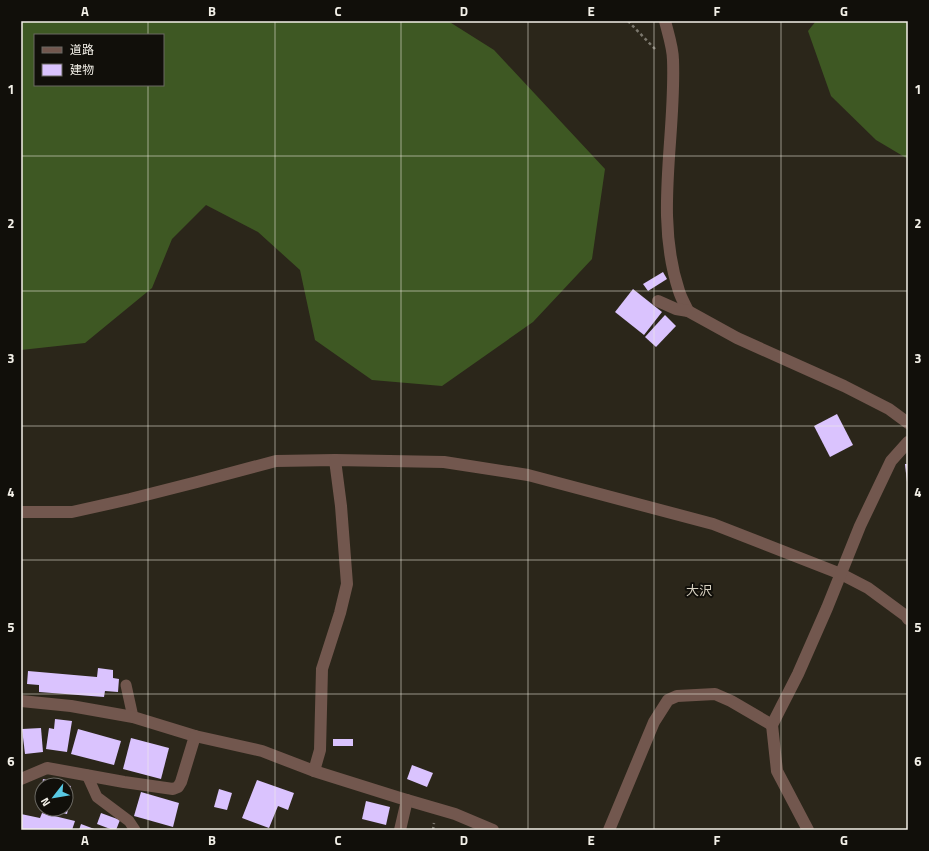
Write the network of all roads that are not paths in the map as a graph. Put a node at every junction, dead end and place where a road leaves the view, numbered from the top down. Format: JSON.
{"nodes":[{"id":1,"x":665,"y":21,"type":"edge"},
{"id":2,"x":658,"y":301,"type":"dead end"},
{"id":3,"x":688,"y":311,"type":"junction"},
{"id":4,"x":908,"y":423,"type":"edge"},
{"id":5,"x":908,"y":442,"type":"edge"},
{"id":6,"x":335,"y":460,"type":"junction"},
{"id":7,"x":21,"y":512,"type":"edge"},
{"id":8,"x":841,"y":574,"type":"junction"},
{"id":9,"x":908,"y":619,"type":"edge"},
{"id":10,"x":126,"y":685,"type":"dead end"},
{"id":11,"x":21,"y":701,"type":"edge"},
{"id":12,"x":133,"y":717,"type":"junction"},
{"id":13,"x":772,"y":725,"type":"junction"},
{"id":14,"x":195,"y":736,"type":"junction"},
{"id":15,"x":314,"y":771,"type":"junction"},
{"id":16,"x":88,"y":775,"type":"junction"},
{"id":17,"x":21,"y":779,"type":"edge"},
{"id":18,"x":407,"y":800,"type":"junction"},
{"id":19,"x":135,"y":830,"type":"edge"},
{"id":20,"x":400,"y":830,"type":"edge"},
{"id":21,"x":493,"y":830,"type":"edge"},
{"id":22,"x":609,"y":830,"type":"edge"},
{"id":23,"x":808,"y":830,"type":"edge"}],
"edges":[{"from":1,"to":3,"type":"street"},
{"from":2,"to":3,"type":"street"},
{"from":3,"to":4,"type":"street"},
{"from":5,"to":8,"type":"street"},
{"from":6,"to":7,"type":"street"},
{"from":6,"to":8,"type":"street"},
{"from":6,"to":15,"type":"street"},
{"from":8,"to":9,"type":"street"},
{"from":8,"to":13,"type":"street"},
{"from":10,"to":12,"type":"lane"},
{"from":11,"to":12,"type":"street"},
{"from":12,"to":14,"type":"street"},
{"from":13,"to":22,"type":"street"},
{"from":13,"to":23,"type":"street"},
{"from":14,"to":15,"type":"street"},
{"from":14,"to":16,"type":"street"},
{"from":15,"to":18,"type":"street"},
{"from":16,"to":17,"type":"street"},
{"from":16,"to":19,"type":"lane"},
{"from":18,"to":20,"type":"street"},
{"from":18,"to":21,"type":"street"}]}
